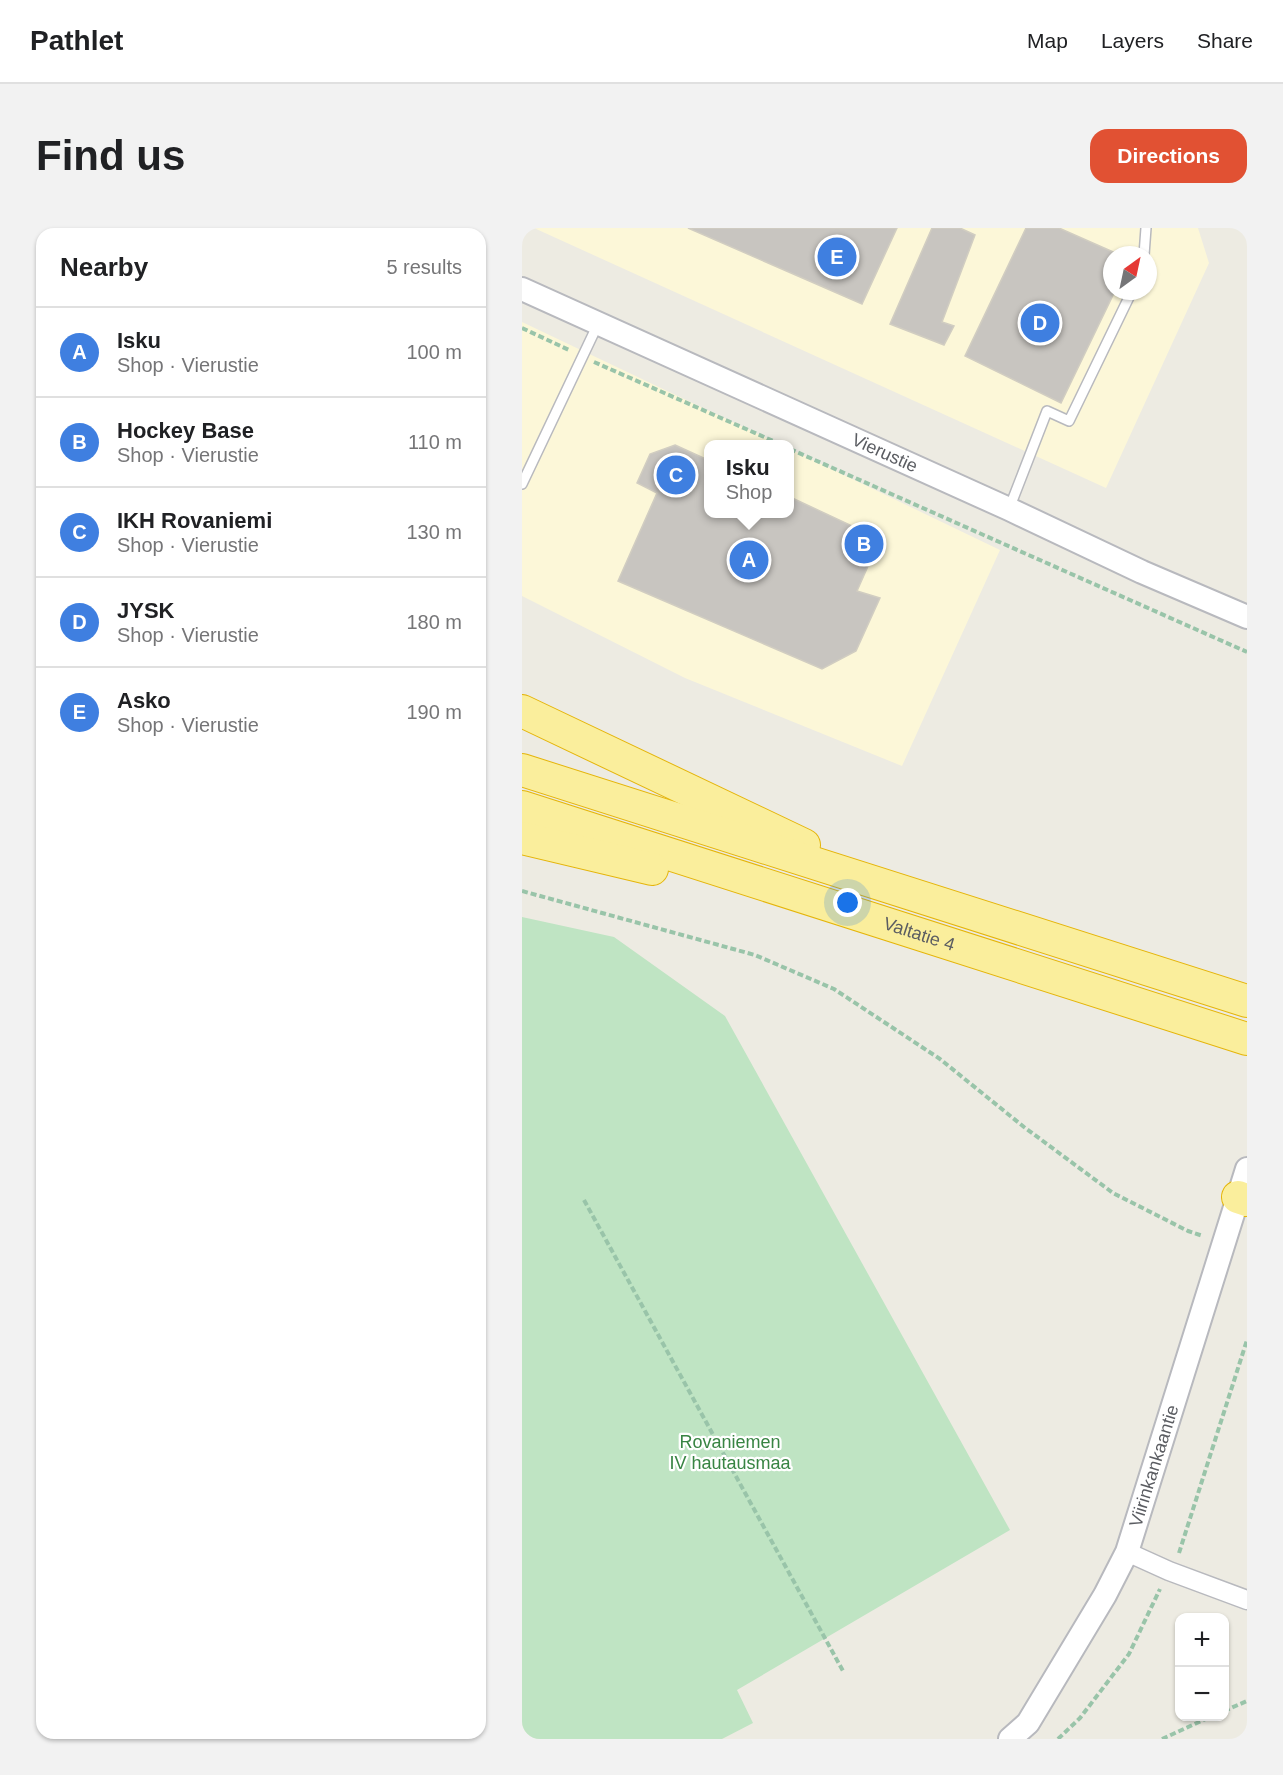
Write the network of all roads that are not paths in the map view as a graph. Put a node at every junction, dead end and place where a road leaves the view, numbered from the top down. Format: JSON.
{"nodes":[{"id":1,"x":1146,"y":228,"type":"edge"},
{"id":2,"x":1145,"y":246,"type":"edge"},
{"id":3,"x":522,"y":289,"type":"edge"},
{"id":4,"x":1128,"y":300,"type":"edge"},
{"id":5,"x":598,"y":324,"type":"junction"},
{"id":6,"x":522,"y":484,"type":"edge"},
{"id":7,"x":1009,"y":509,"type":"junction"},
{"id":8,"x":1247,"y":617,"type":"edge"},
{"id":9,"x":522,"y":711,"type":"edge"},
{"id":10,"x":522,"y":770,"type":"edge"},
{"id":11,"x":522,"y":807,"type":"edge"},
{"id":12,"x":522,"y":838,"type":"edge"},
{"id":13,"x":887,"y":887,"type":"junction"},
{"id":14,"x":875,"y":922,"type":"junction"},
{"id":15,"x":1247,"y":1001,"type":"edge"},
{"id":16,"x":1247,"y":1040,"type":"edge"},
{"id":17,"x":1244,"y":1189,"type":"edge"},
{"id":18,"x":1127,"y":1552,"type":"junction"},
{"id":19,"x":1247,"y":1600,"type":"edge"},
{"id":20,"x":1010,"y":1739,"type":"edge"}],
"edges":[{"from":1,"to":2,"type":"lane"},
{"from":3,"to":5,"type":"street","name":"Vierustie"},
{"from":4,"to":7,"type":"lane"},
{"from":5,"to":6,"type":"lane"},
{"from":5,"to":7,"type":"street","name":"Vierustie"},
{"from":7,"to":8,"type":"street","name":"Vierustie"},
{"from":9,"to":13,"type":"highway"},
{"from":10,"to":13,"type":"highway","name":"Valtatie 4"},
{"from":11,"to":14,"type":"highway","name":"Valtatie 4"},
{"from":12,"to":14,"type":"highway"},
{"from":13,"to":15,"type":"highway","name":"Valtatie 4"},
{"from":14,"to":16,"type":"highway","name":"Valtatie 4"},
{"from":17,"to":18,"type":"street","name":"Viirinkankaantie"},
{"from":18,"to":19,"type":"street"},
{"from":18,"to":20,"type":"street","name":"Viirinkankaantie"}]}
